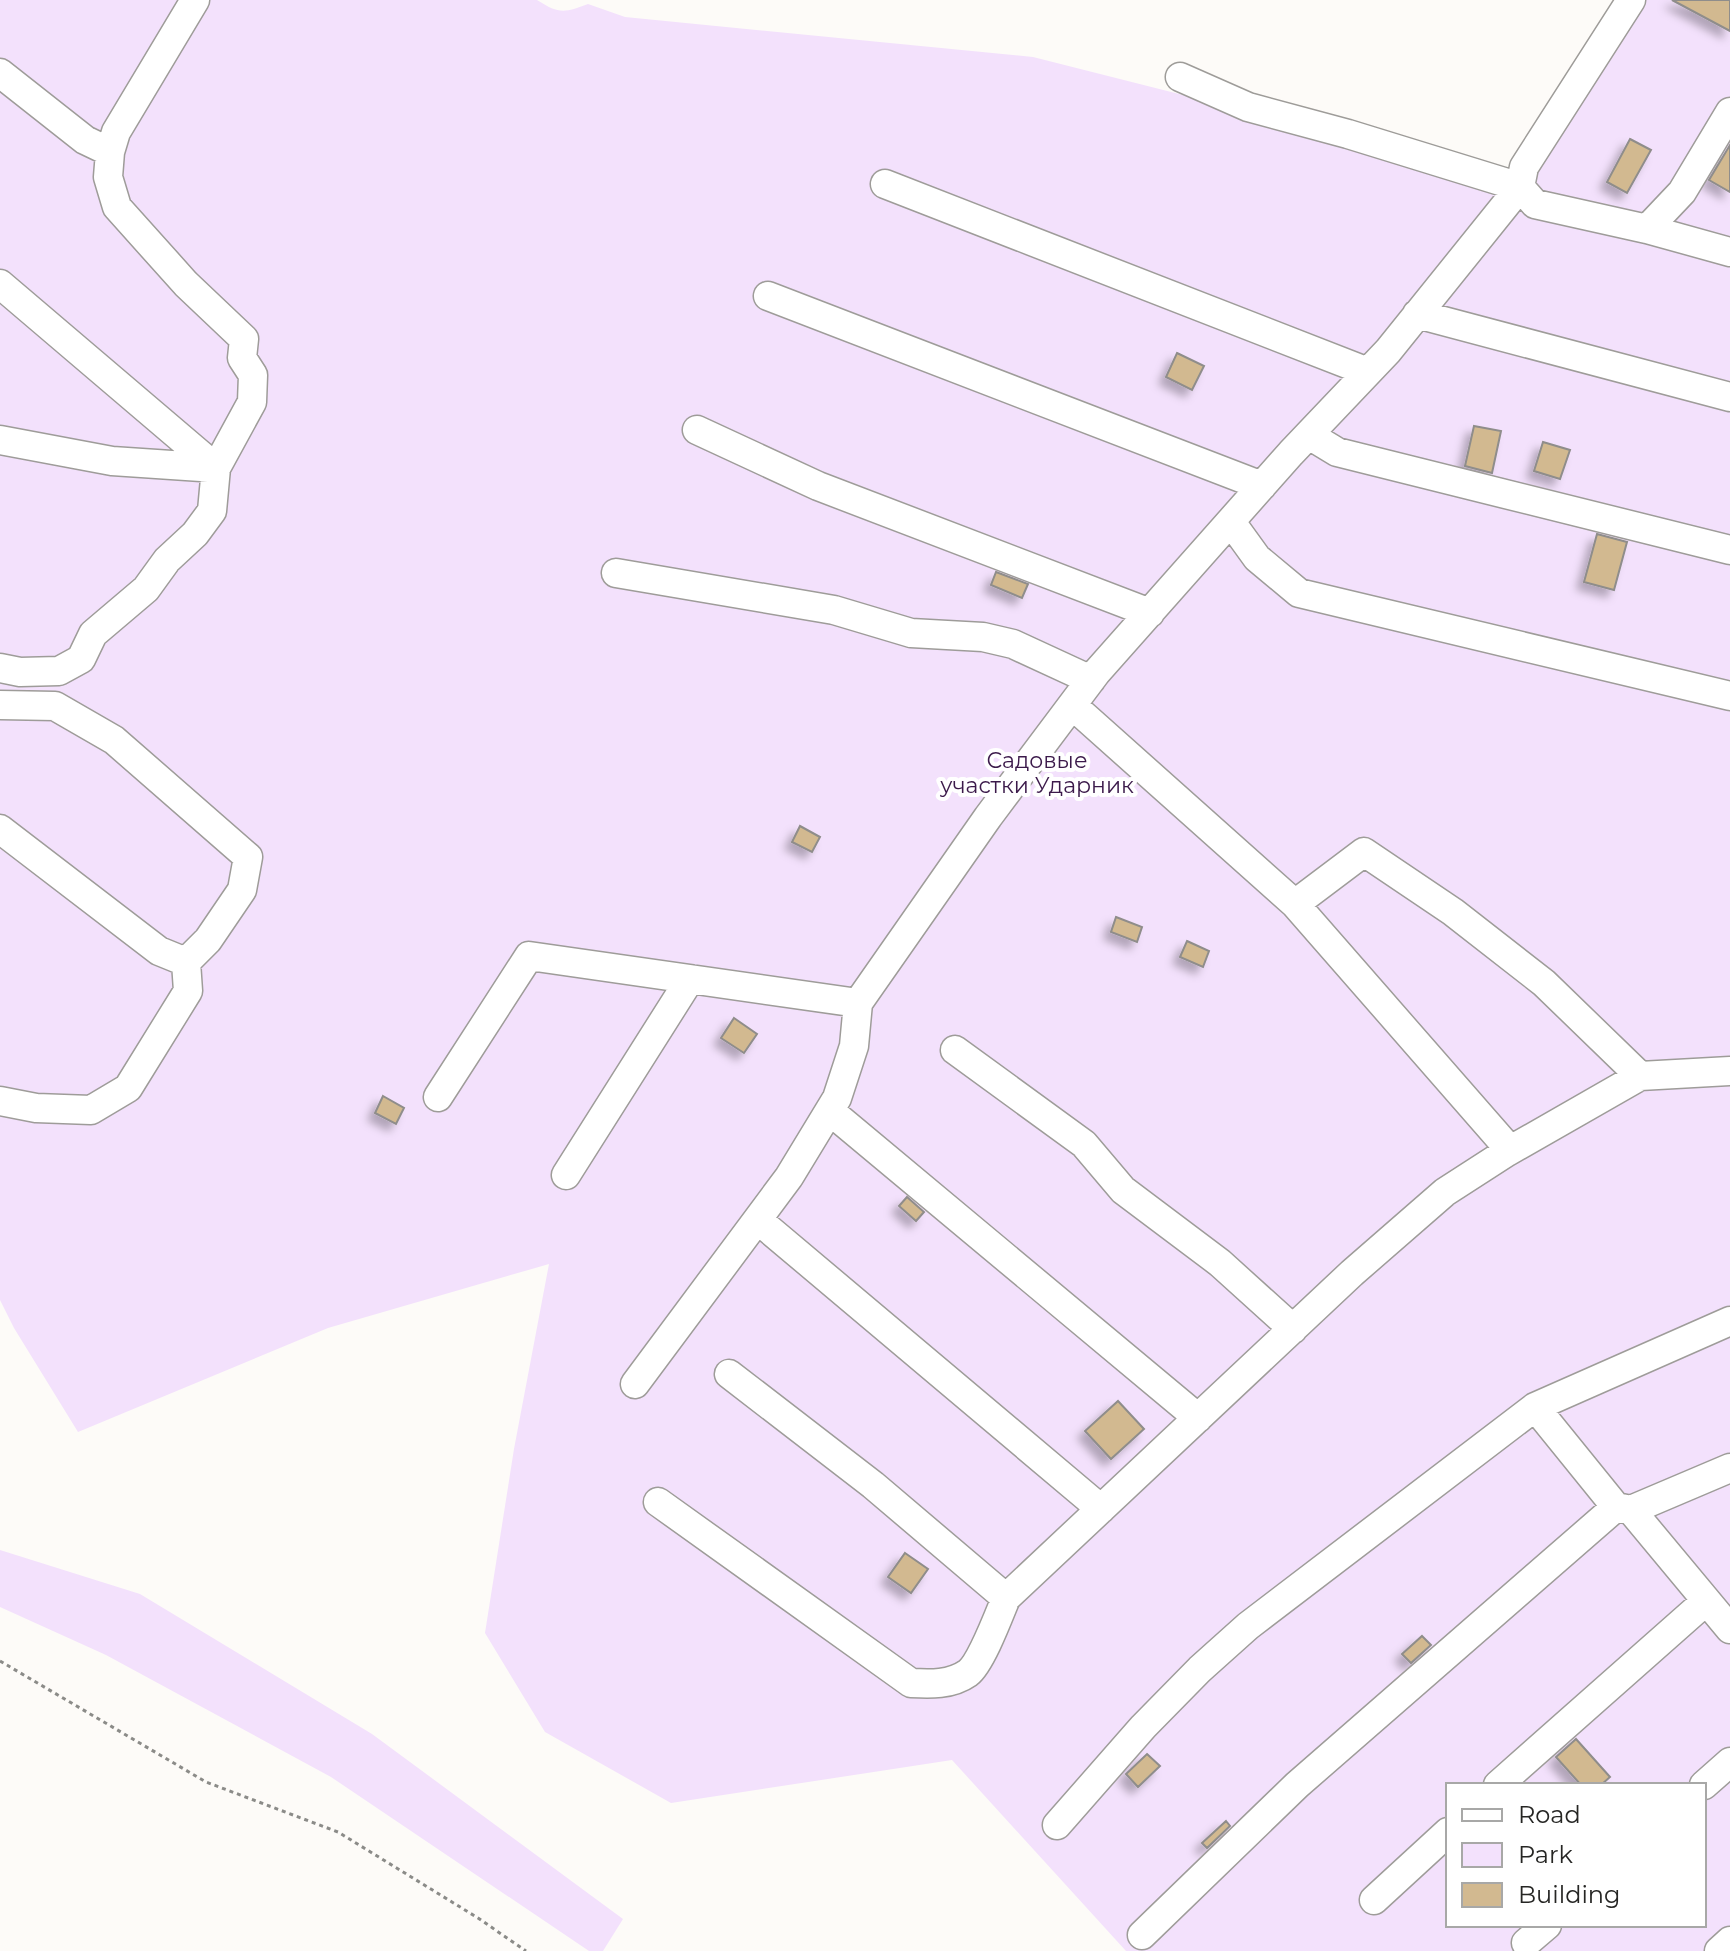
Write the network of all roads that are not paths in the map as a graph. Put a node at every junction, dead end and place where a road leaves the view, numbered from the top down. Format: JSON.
{"nodes":[{"id":1,"x":195,"y":0,"type":"edge"},
{"id":2,"x":1631,"y":0,"type":"edge"},
{"id":3,"x":0,"y":73,"type":"edge"},
{"id":4,"x":1180,"y":77,"type":"dead end"},
{"id":5,"x":1730,"y":112,"type":"edge"},
{"id":6,"x":110,"y":152,"type":"junction"},
{"id":7,"x":885,"y":184,"type":"dead end"},
{"id":8,"x":1520,"y":187,"type":"junction"},
{"id":9,"x":1647,"y":229,"type":"junction"},
{"id":10,"x":1730,"y":252,"type":"edge"},
{"id":11,"x":0,"y":284,"type":"edge"},
{"id":12,"x":768,"y":296,"type":"dead end"},
{"id":13,"x":1417,"y":314,"type":"junction"},
{"id":14,"x":1368,"y":372,"type":"junction"},
{"id":15,"x":1730,"y":397,"type":"edge"},
{"id":16,"x":697,"y":430,"type":"dead end"},
{"id":17,"x":1309,"y":435,"type":"junction"},
{"id":18,"x":0,"y":440,"type":"edge"},
{"id":19,"x":216,"y":468,"type":"junction"},
{"id":20,"x":1262,"y":486,"type":"junction"},
{"id":21,"x":1231,"y":522,"type":"junction"},
{"id":22,"x":1730,"y":550,"type":"edge"},
{"id":23,"x":616,"y":573,"type":"dead end"},
{"id":24,"x":1150,"y":613,"type":"junction"},
{"id":25,"x":0,"y":668,"type":"edge"},
{"id":26,"x":1091,"y":680,"type":"junction"},
{"id":27,"x":1730,"y":696,"type":"edge"},
{"id":28,"x":0,"y":705,"type":"edge"},
{"id":29,"x":1072,"y":705,"type":"junction"},
{"id":30,"x":0,"y":829,"type":"edge"},
{"id":31,"x":1295,"y":904,"type":"junction"},
{"id":32,"x":186,"y":962,"type":"junction"},
{"id":33,"x":690,"y":979,"type":"junction"},
{"id":34,"x":858,"y":1003,"type":"junction"},
{"id":35,"x":955,"y":1050,"type":"dead end"},
{"id":36,"x":1730,"y":1071,"type":"edge"},
{"id":37,"x":1640,"y":1076,"type":"junction"},
{"id":38,"x":438,"y":1097,"type":"dead end"},
{"id":39,"x":0,"y":1101,"type":"edge"},
{"id":40,"x":830,"y":1111,"type":"junction"},
{"id":41,"x":1510,"y":1150,"type":"junction"},
{"id":42,"x":566,"y":1175,"type":"dead end"},
{"id":43,"x":758,"y":1220,"type":"junction"},
{"id":44,"x":1730,"y":1321,"type":"edge"},
{"id":45,"x":1293,"y":1329,"type":"junction"},
{"id":46,"x":729,"y":1374,"type":"dead end"},
{"id":47,"x":635,"y":1384,"type":"dead end"},
{"id":48,"x":1535,"y":1407,"type":"junction"},
{"id":49,"x":1198,"y":1418,"type":"junction"},
{"id":50,"x":1730,"y":1468,"type":"edge"},
{"id":51,"x":658,"y":1502,"type":"dead end"},
{"id":52,"x":1101,"y":1509,"type":"junction"},
{"id":53,"x":1624,"y":1509,"type":"junction"},
{"id":54,"x":1006,"y":1598,"type":"junction"},
{"id":55,"x":1722,"y":1616,"type":"edge"},
{"id":56,"x":1730,"y":1762,"type":"edge"},
{"id":57,"x":1501,"y":1783,"type":"edge"},
{"id":58,"x":1706,"y":1783,"type":"edge"},
{"id":59,"x":1057,"y":1825,"type":"dead end"},
{"id":60,"x":1446,"y":1834,"type":"edge"},
{"id":61,"x":1374,"y":1900,"type":"dead end"},
{"id":62,"x":1142,"y":1935,"type":"dead end"},
{"id":63,"x":1730,"y":1941,"type":"edge"},
{"id":64,"x":1719,"y":1951,"type":"edge"}],
"edges":[{"from":1,"to":6,"type":"lane"},
{"from":2,"to":8,"type":"lane"},
{"from":3,"to":6,"type":"lane"},
{"from":4,"to":8,"type":"lane"},
{"from":5,"to":9,"type":"lane"},
{"from":6,"to":19,"type":"lane"},
{"from":7,"to":14,"type":"lane"},
{"from":8,"to":9,"type":"lane"},
{"from":8,"to":13,"type":"lane"},
{"from":9,"to":10,"type":"lane"},
{"from":11,"to":19,"type":"lane"},
{"from":12,"to":20,"type":"lane"},
{"from":13,"to":14,"type":"lane"},
{"from":13,"to":15,"type":"lane"},
{"from":14,"to":17,"type":"lane"},
{"from":16,"to":24,"type":"lane"},
{"from":17,"to":20,"type":"lane"},
{"from":17,"to":22,"type":"lane"},
{"from":18,"to":19,"type":"lane"},
{"from":19,"to":25,"type":"lane"},
{"from":20,"to":21,"type":"lane"},
{"from":21,"to":24,"type":"lane"},
{"from":21,"to":27,"type":"lane"},
{"from":23,"to":26,"type":"lane"},
{"from":24,"to":26,"type":"lane"},
{"from":26,"to":29,"type":"lane"},
{"from":28,"to":32,"type":"lane"},
{"from":29,"to":31,"type":"lane"},
{"from":29,"to":34,"type":"lane"},
{"from":30,"to":32,"type":"lane"},
{"from":31,"to":37,"type":"lane"},
{"from":31,"to":41,"type":"lane"},
{"from":32,"to":39,"type":"lane"},
{"from":33,"to":34,"type":"lane"},
{"from":33,"to":38,"type":"lane"},
{"from":33,"to":42,"type":"lane"},
{"from":34,"to":40,"type":"lane"},
{"from":35,"to":45,"type":"lane"},
{"from":36,"to":37,"type":"lane"},
{"from":37,"to":41,"type":"lane"},
{"from":40,"to":43,"type":"lane"},
{"from":40,"to":49,"type":"lane"},
{"from":41,"to":45,"type":"lane"},
{"from":43,"to":47,"type":"lane"},
{"from":43,"to":52,"type":"lane"},
{"from":44,"to":48,"type":"lane"},
{"from":45,"to":49,"type":"lane"},
{"from":46,"to":54,"type":"lane"},
{"from":48,"to":53,"type":"lane"},
{"from":48,"to":59,"type":"lane"},
{"from":49,"to":52,"type":"lane"},
{"from":50,"to":53,"type":"lane"},
{"from":51,"to":54,"type":"lane"},
{"from":52,"to":54,"type":"lane"},
{"from":53,"to":55,"type":"lane"},
{"from":53,"to":62,"type":"lane"},
{"from":55,"to":57,"type":"lane"},
{"from":56,"to":58,"type":"lane"},
{"from":60,"to":61,"type":"lane"},
{"from":63,"to":64,"type":"lane"}]}
